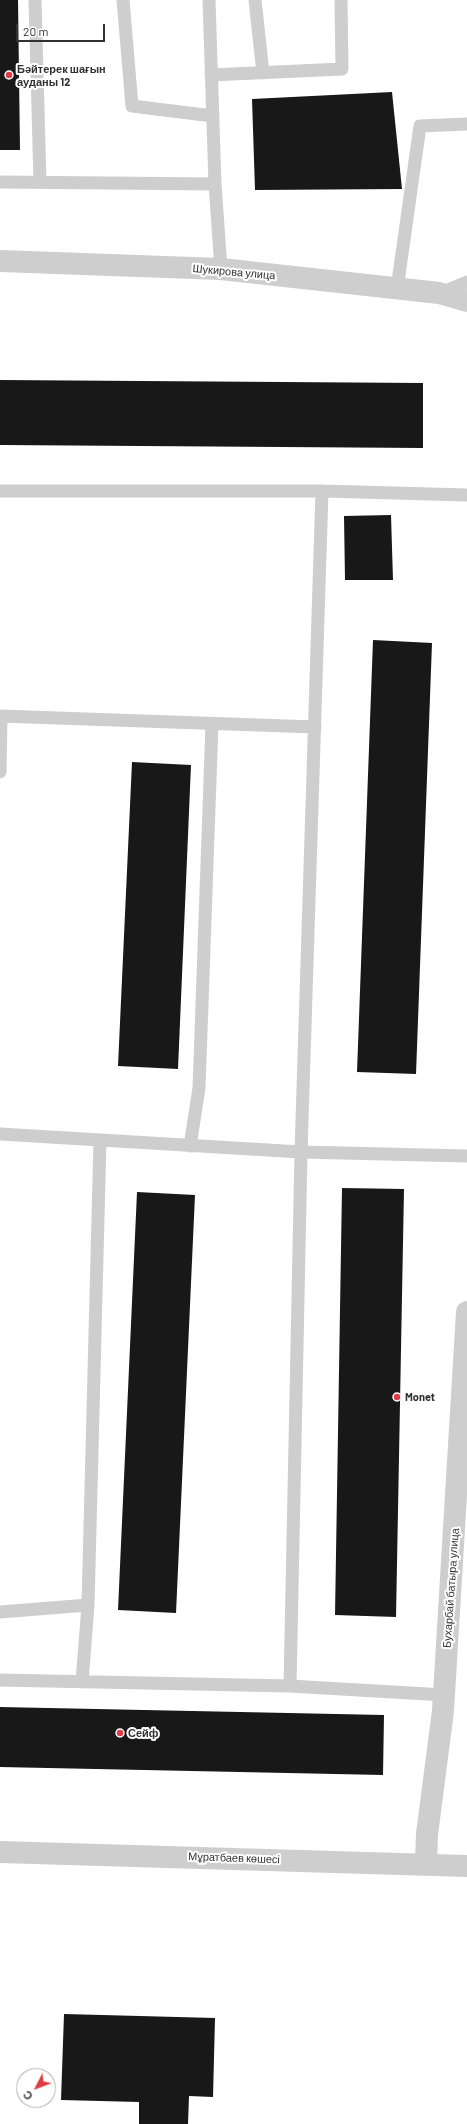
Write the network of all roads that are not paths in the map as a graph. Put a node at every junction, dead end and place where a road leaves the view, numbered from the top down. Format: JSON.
{"nodes":[{"id":1,"x":35,"y":0,"type":"edge"},
{"id":2,"x":123,"y":0,"type":"edge"},
{"id":3,"x":209,"y":0,"type":"edge"},
{"id":4,"x":255,"y":0,"type":"edge"},
{"id":5,"x":341,"y":0,"type":"edge"},
{"id":6,"x":264,"y":73,"type":"junction"},
{"id":7,"x":212,"y":75,"type":"junction"},
{"id":8,"x":213,"y":116,"type":"junction"},
{"id":9,"x":467,"y":124,"type":"edge"},
{"id":10,"x":0,"y":182,"type":"edge"},
{"id":11,"x":40,"y":182,"type":"junction"},
{"id":12,"x":215,"y":184,"type":"junction"},
{"id":13,"x":0,"y":261,"type":"edge"},
{"id":14,"x":221,"y":269,"type":"junction"},
{"id":15,"x":467,"y":282,"type":"edge"},
{"id":16,"x":397,"y":289,"type":"junction"},
{"id":17,"x":439,"y":293,"type":"junction"},
{"id":18,"x":467,"y":301,"type":"edge"},
{"id":19,"x":0,"y":491,"type":"edge"},
{"id":20,"x":322,"y":491,"type":"junction"},
{"id":21,"x":467,"y":495,"type":"edge"},
{"id":22,"x":1,"y":716,"type":"edge"},
{"id":23,"x":212,"y":724,"type":"junction"},
{"id":24,"x":315,"y":727,"type":"junction"},
{"id":25,"x":0,"y":772,"type":"edge"},
{"id":26,"x":0,"y":1134,"type":"edge"},
{"id":27,"x":100,"y":1140,"type":"junction"},
{"id":28,"x":190,"y":1146,"type":"junction"},
{"id":29,"x":301,"y":1152,"type":"junction"},
{"id":30,"x":467,"y":1156,"type":"edge"},
{"id":31,"x":467,"y":1312,"type":"edge"},
{"id":32,"x":467,"y":1328,"type":"edge"},
{"id":33,"x":88,"y":1605,"type":"junction"},
{"id":34,"x":0,"y":1612,"type":"edge"},
{"id":35,"x":0,"y":1680,"type":"edge"},
{"id":36,"x":82,"y":1682,"type":"junction"},
{"id":37,"x":290,"y":1686,"type":"junction"},
{"id":38,"x":444,"y":1695,"type":"junction"},
{"id":39,"x":0,"y":1852,"type":"edge"},
{"id":40,"x":426,"y":1863,"type":"junction"},
{"id":41,"x":467,"y":1866,"type":"edge"}],
"edges":[{"from":1,"to":11,"type":"lane"},
{"from":2,"to":8,"type":"lane"},
{"from":3,"to":7,"type":"lane"},
{"from":4,"to":6,"type":"lane"},
{"from":5,"to":6,"type":"lane"},
{"from":6,"to":7,"type":"lane"},
{"from":7,"to":8,"type":"lane"},
{"from":8,"to":12,"type":"lane"},
{"from":9,"to":16,"type":"lane"},
{"from":10,"to":11,"type":"lane"},
{"from":11,"to":12,"type":"lane"},
{"from":12,"to":14,"type":"lane"},
{"from":13,"to":14,"type":"street","name":"Шукирова улица"},
{"from":14,"to":16,"type":"street","name":"Шукирова улица"},
{"from":15,"to":17,"type":"lane"},
{"from":16,"to":17,"type":"street","name":"Шукирова улица"},
{"from":17,"to":18,"type":"street","name":"Шукирова улица"},
{"from":19,"to":20,"type":"lane"},
{"from":20,"to":21,"type":"lane"},
{"from":20,"to":24,"type":"lane"},
{"from":22,"to":23,"type":"lane"},
{"from":22,"to":25,"type":"lane"},
{"from":23,"to":24,"type":"lane"},
{"from":23,"to":28,"type":"lane"},
{"from":24,"to":29,"type":"lane"},
{"from":26,"to":27,"type":"lane"},
{"from":27,"to":28,"type":"lane"},
{"from":27,"to":33,"type":"lane"},
{"from":28,"to":29,"type":"lane"},
{"from":29,"to":30,"type":"lane"},
{"from":29,"to":37,"type":"lane"},
{"from":31,"to":32,"type":"street","name":"Бухарбай батыра улица"},
{"from":32,"to":38,"type":"street","name":"Бухарбай батыра улица"},
{"from":33,"to":34,"type":"lane"},
{"from":33,"to":36,"type":"lane"},
{"from":35,"to":36,"type":"lane"},
{"from":36,"to":37,"type":"lane"},
{"from":37,"to":38,"type":"lane"},
{"from":38,"to":40,"type":"street","name":"Бухарбай батыра улица"},
{"from":39,"to":40,"type":"street","name":"Мұратбаев көшесі"},
{"from":40,"to":41,"type":"street","name":"Мұратбаев көшесі"}]}
